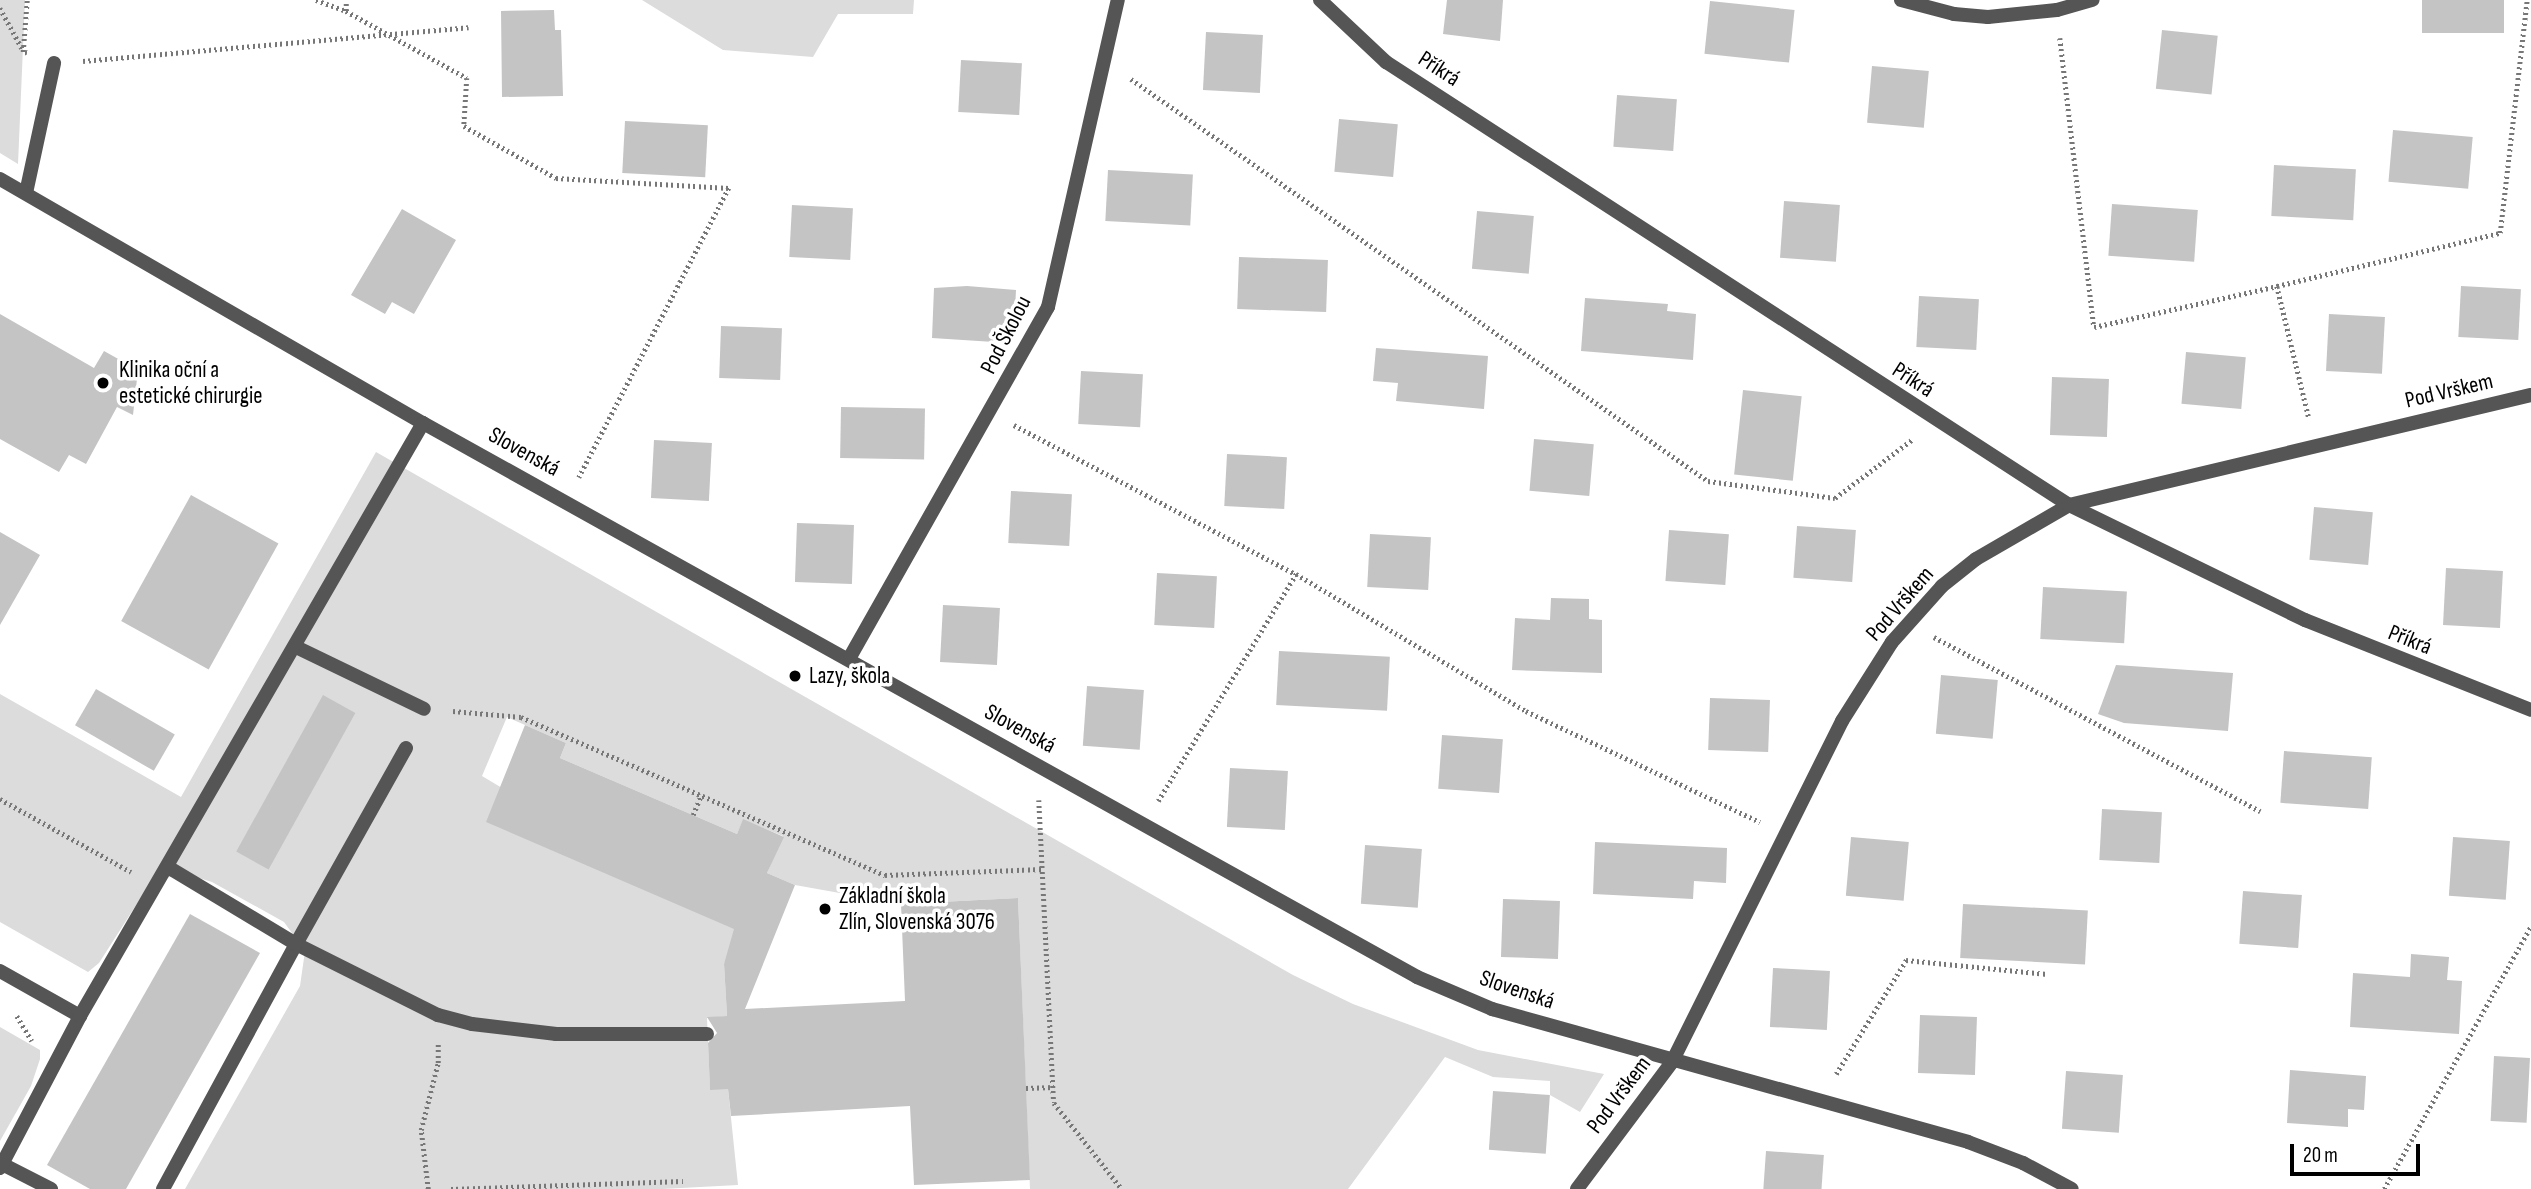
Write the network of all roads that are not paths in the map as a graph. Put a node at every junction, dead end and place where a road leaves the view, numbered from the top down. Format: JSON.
{"nodes":[{"id":1,"x":1118,"y":0,"type":"edge"},
{"id":2,"x":1320,"y":0,"type":"edge"},
{"id":3,"x":1901,"y":0,"type":"edge"},
{"id":4,"x":2093,"y":0,"type":"edge"},
{"id":5,"x":54,"y":63,"type":"road end"},
{"id":6,"x":0,"y":179,"type":"edge"},
{"id":7,"x":26,"y":193,"type":"junction"},
{"id":8,"x":2531,"y":395,"type":"edge"},
{"id":9,"x":423,"y":423,"type":"junction"},
{"id":10,"x":2070,"y":505,"type":"junction"},
{"id":11,"x":296,"y":647,"type":"junction"},
{"id":12,"x":850,"y":657,"type":"junction"},
{"id":13,"x":424,"y":709,"type":"road end"},
{"id":14,"x":2531,"y":710,"type":"edge"},
{"id":15,"x":406,"y":748,"type":"dead end"},
{"id":16,"x":168,"y":867,"type":"junction"},
{"id":17,"x":296,"y":944,"type":"junction"},
{"id":18,"x":0,"y":971,"type":"edge"},
{"id":19,"x":80,"y":1017,"type":"junction"},
{"id":20,"x":708,"y":1034,"type":"dead end"},
{"id":21,"x":1672,"y":1062,"type":"junction"},
{"id":22,"x":1,"y":1166,"type":"edge"},
{"id":23,"x":51,"y":1189,"type":"edge"},
{"id":24,"x":163,"y":1189,"type":"edge"},
{"id":25,"x":1577,"y":1189,"type":"edge"},
{"id":26,"x":2072,"y":1189,"type":"edge"}],
"edges":[{"from":1,"to":12,"type":"street","name":"Pod Školou"},
{"from":2,"to":10,"type":"street","name":"Příkrá"},
{"from":3,"to":4,"type":"street"},
{"from":5,"to":7,"type":"street"},
{"from":6,"to":7,"type":"street","name":"Slovenská"},
{"from":7,"to":9,"type":"street","name":"Slovenská"},
{"from":8,"to":10,"type":"street","name":"Pod Vrškem"},
{"from":9,"to":11,"type":"street"},
{"from":9,"to":12,"type":"street","name":"Slovenská"},
{"from":10,"to":14,"type":"street","name":"Příkrá"},
{"from":10,"to":21,"type":"street","name":"Pod Vrškem"},
{"from":11,"to":13,"type":"street"},
{"from":11,"to":16,"type":"street"},
{"from":12,"to":21,"type":"street","name":"Slovenská"},
{"from":15,"to":17,"type":"street"},
{"from":16,"to":17,"type":"street"},
{"from":16,"to":19,"type":"street"},
{"from":17,"to":20,"type":"street"},
{"from":17,"to":24,"type":"street"},
{"from":18,"to":19,"type":"street"},
{"from":19,"to":22,"type":"street"},
{"from":21,"to":25,"type":"street","name":"Pod Vrškem"},
{"from":21,"to":26,"type":"street","name":"Slovenská"},
{"from":22,"to":23,"type":"street"}]}
